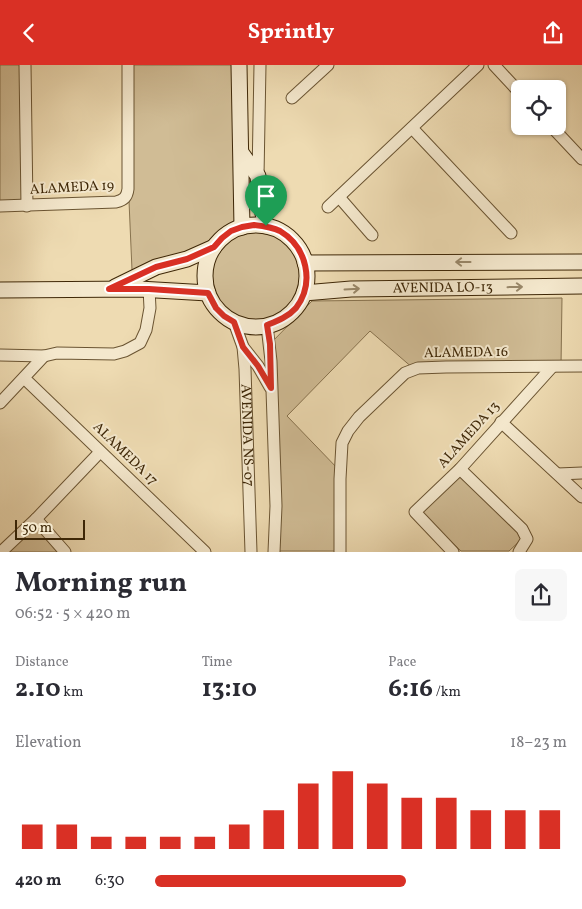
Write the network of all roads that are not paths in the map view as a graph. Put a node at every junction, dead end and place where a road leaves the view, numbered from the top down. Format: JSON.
{"nodes":[{"id":1,"x":25,"y":65,"type":"edge"},
{"id":2,"x":128,"y":65,"type":"edge"},
{"id":3,"x":239,"y":65,"type":"edge"},
{"id":4,"x":260,"y":65,"type":"edge"},
{"id":5,"x":328,"y":65,"type":"edge"},
{"id":6,"x":464,"y":65,"type":"edge"},
{"id":7,"x":478,"y":65,"type":"edge"},
{"id":8,"x":494,"y":65,"type":"edge"},
{"id":9,"x":507,"y":65,"type":"edge"},
{"id":10,"x":463,"y":79,"type":"junction"},
{"id":11,"x":510,"y":82,"type":"joint"},
{"id":12,"x":292,"y":98,"type":"dead end"},
{"id":13,"x":412,"y":128,"type":"junction"},
{"id":14,"x":559,"y":135,"type":"edge"},
{"id":15,"x":242,"y":154,"type":"junction"},
{"id":16,"x":582,"y":159,"type":"edge"},
{"id":17,"x":258,"y":176,"type":"junction"},
{"id":18,"x":339,"y":197,"type":"junction"},
{"id":19,"x":0,"y":206,"type":"edge"},
{"id":20,"x":27,"y":206,"type":"junction"},
{"id":21,"x":328,"y":207,"type":"dead end"},
{"id":22,"x":266,"y":226,"type":"junction"},
{"id":23,"x":242,"y":227,"type":"junction"},
{"id":24,"x":511,"y":233,"type":"dead end"},
{"id":25,"x":372,"y":235,"type":"dead end"},
{"id":26,"x":214,"y":247,"type":"junction"},
{"id":27,"x":582,"y":261,"type":"edge"},
{"id":28,"x":305,"y":263,"type":"junction"},
{"id":29,"x":582,"y":286,"type":"edge"},
{"id":30,"x":109,"y":289,"type":"junction"},
{"id":31,"x":149,"y":289,"type":"junction"},
{"id":32,"x":0,"y":290,"type":"edge"},
{"id":33,"x":208,"y":293,"type":"junction"},
{"id":34,"x":304,"y":293,"type":"junction"},
{"id":35,"x":234,"y":322,"type":"junction"},
{"id":36,"x":267,"y":325,"type":"junction"},
{"id":37,"x":243,"y":347,"type":"junction"},
{"id":38,"x":0,"y":355,"type":"edge"},
{"id":39,"x":44,"y":356,"type":"junction"},
{"id":40,"x":582,"y":366,"type":"edge"},
{"id":41,"x":552,"y":367,"type":"junction"},
{"id":42,"x":24,"y":379,"type":"junction"},
{"id":43,"x":271,"y":388,"type":"junction"},
{"id":44,"x":0,"y":403,"type":"edge"},
{"id":45,"x":502,"y":422,"type":"junction"},
{"id":46,"x":100,"y":452,"type":"junction"},
{"id":47,"x":460,"y":469,"type":"junction"},
{"id":48,"x":582,"y":473,"type":"edge"},
{"id":49,"x":558,"y":474,"type":"junction"},
{"id":50,"x":582,"y":497,"type":"edge"},
{"id":51,"x":36,"y":519,"type":"junction"},
{"id":52,"x":2,"y":551,"type":"edge"},
{"id":53,"x":65,"y":551,"type":"edge"},
{"id":54,"x":205,"y":551,"type":"edge"},
{"id":55,"x":251,"y":551,"type":"edge"},
{"id":56,"x":274,"y":551,"type":"edge"},
{"id":57,"x":340,"y":551,"type":"edge"},
{"id":58,"x":453,"y":551,"type":"edge"},
{"id":59,"x":520,"y":551,"type":"edge"}],
"edges":[{"from":1,"to":20,"type":"street"},
{"from":2,"to":20,"type":"street","name":"ALAMEDA 19"},
{"from":3,"to":15,"type":"street"},
{"from":4,"to":17,"type":"street"},
{"from":5,"to":12,"type":"street"},
{"from":6,"to":10,"type":"street"},
{"from":7,"to":10,"type":"street"},
{"from":8,"to":11,"type":"street"},
{"from":9,"to":11,"type":"street"},
{"from":10,"to":13,"type":"street"},
{"from":13,"to":18,"type":"street"},
{"from":13,"to":24,"type":"street"},
{"from":14,"to":16,"type":"street"},
{"from":15,"to":17,"type":"street"},
{"from":15,"to":23,"type":"street"},
{"from":17,"to":22,"type":"street"},
{"from":18,"to":21,"type":"street"},
{"from":18,"to":25,"type":"street"},
{"from":19,"to":20,"type":"street","name":"ALAMEDA 19"},
{"from":22,"to":23,"type":"street"},
{"from":22,"to":28,"type":"street"},
{"from":23,"to":26,"type":"street"},
{"from":26,"to":30,"type":"street"},
{"from":26,"to":33,"type":"street"},
{"from":27,"to":28,"type":"street","name":"AVENIDA LO-13","one_way":true},
{"from":28,"to":34,"type":"street"},
{"from":34,"to":29,"type":"street","name":"AVENIDA LO-13","one_way":true},
{"from":30,"to":31,"type":"street"},
{"from":30,"to":32,"type":"street"},
{"from":31,"to":33,"type":"street"},
{"from":31,"to":39,"type":"street"},
{"from":33,"to":35,"type":"street"},
{"from":34,"to":36,"type":"street"},
{"from":35,"to":36,"type":"street"},
{"from":35,"to":37,"type":"street","name":"AVENIDA NS-07"},
{"from":36,"to":43,"type":"street","name":"AVENIDA NS-07"},
{"from":37,"to":43,"type":"street"},
{"from":37,"to":55,"type":"street","name":"AVENIDA NS-07"},
{"from":38,"to":39,"type":"street"},
{"from":39,"to":42,"type":"street"},
{"from":40,"to":41,"type":"street","name":"ALAMEDA 16"},
{"from":41,"to":45,"type":"street","name":"ALAMEDA 13"},
{"from":41,"to":57,"type":"street","name":"ALAMEDA 16"},
{"from":42,"to":44,"type":"street"},
{"from":42,"to":46,"type":"street","name":"ALAMEDA 17"},
{"from":43,"to":56,"type":"street","name":"AVENIDA NS-07"},
{"from":45,"to":47,"type":"street","name":"ALAMEDA 13"},
{"from":45,"to":49,"type":"street"},
{"from":46,"to":51,"type":"street"},
{"from":46,"to":54,"type":"street","name":"ALAMEDA 17"},
{"from":47,"to":58,"type":"street","name":"ALAMEDA 13"},
{"from":47,"to":59,"type":"street"},
{"from":48,"to":49,"type":"street"},
{"from":49,"to":50,"type":"street"},
{"from":51,"to":52,"type":"street"},
{"from":51,"to":53,"type":"street"}]}
